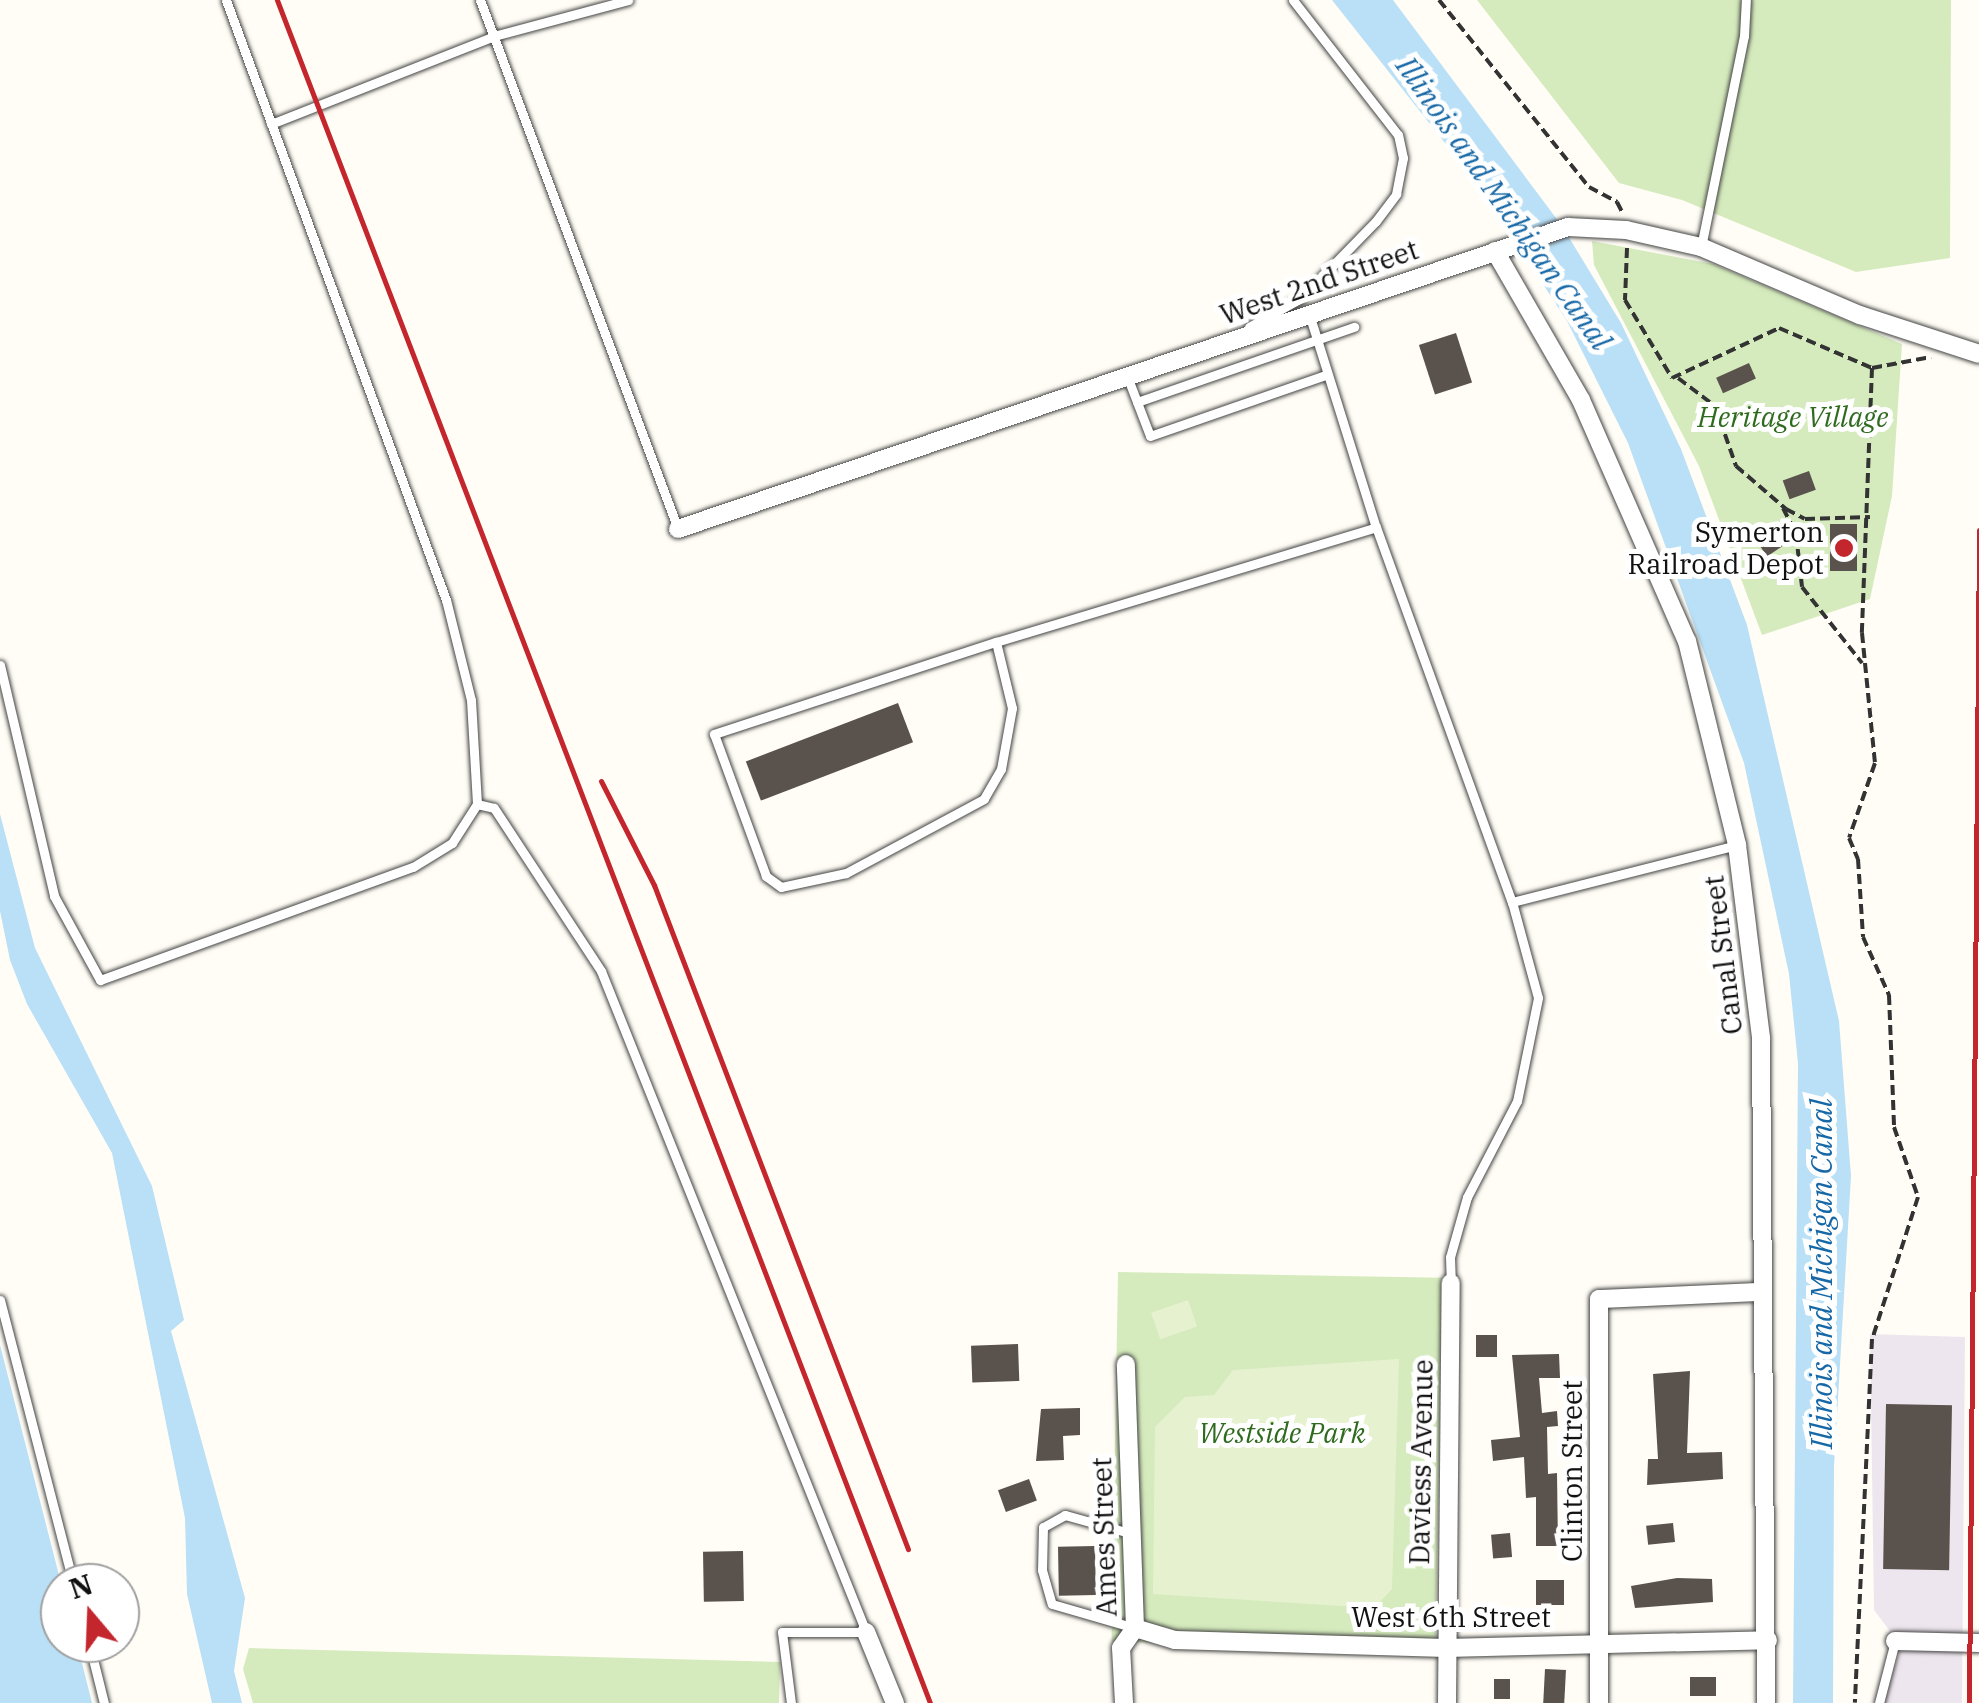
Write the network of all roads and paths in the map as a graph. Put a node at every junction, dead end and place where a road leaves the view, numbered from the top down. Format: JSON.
{"nodes":[{"id":1,"x":226,"y":0,"type":"edge"},
{"id":2,"x":480,"y":0,"type":"edge"},
{"id":3,"x":628,"y":0,"type":"edge"},
{"id":4,"x":1293,"y":0,"type":"edge"},
{"id":5,"x":1440,"y":0,"type":"edge"},
{"id":6,"x":1746,"y":0,"type":"edge"},
{"id":7,"x":494,"y":36,"type":"junction"},
{"id":8,"x":271,"y":124,"type":"junction"},
{"id":9,"x":1622,"y":210,"type":"dead end"},
{"id":10,"x":1701,"y":247,"type":"junction"},
{"id":11,"x":1496,"y":251,"type":"junction"},
{"id":12,"x":1627,"y":252,"type":"dead end"},
{"id":13,"x":1310,"y":317,"type":"junction"},
{"id":14,"x":1354,"y":327,"type":"dead end"},
{"id":15,"x":1316,"y":340,"type":"junction"},
{"id":16,"x":1213,"y":347,"type":"junction"},
{"id":17,"x":1956,"y":349,"type":"junction"},
{"id":18,"x":1979,"y":354,"type":"edge"},
{"id":19,"x":1872,"y":368,"type":"junction"},
{"id":20,"x":1325,"y":375,"type":"junction"},
{"id":21,"x":1127,"y":376,"type":"junction"},
{"id":22,"x":1678,"y":378,"type":"junction"},
{"id":23,"x":1137,"y":402,"type":"junction"},
{"id":24,"x":1781,"y":506,"type":"junction"},
{"id":25,"x":1870,"y":517,"type":"junction"},
{"id":26,"x":1376,"y":527,"type":"junction"},
{"id":27,"x":678,"y":529,"type":"joint"},
{"id":28,"x":996,"y":642,"type":"junction"},
{"id":29,"x":1862,"y":663,"type":"junction"},
{"id":30,"x":0,"y":665,"type":"edge"},
{"id":31,"x":477,"y":804,"type":"junction"},
{"id":32,"x":1736,"y":844,"type":"junction"},
{"id":33,"x":1512,"y":902,"type":"junction"},
{"id":34,"x":1451,"y":1282,"type":"joint"},
{"id":35,"x":1760,"y":1292,"type":"junction"},
{"id":36,"x":0,"y":1300,"type":"edge"},
{"id":37,"x":1126,"y":1364,"type":"dead end"},
{"id":38,"x":1133,"y":1534,"type":"junction"},
{"id":39,"x":68,"y":1563,"type":"edge"},
{"id":40,"x":1135,"y":1628,"type":"junction"},
{"id":41,"x":866,"y":1632,"type":"junction"},
{"id":42,"x":1768,"y":1640,"type":"junction"},
{"id":43,"x":1896,"y":1642,"type":"joint"},
{"id":44,"x":1600,"y":1643,"type":"junction"},
{"id":45,"x":1979,"y":1643,"type":"edge"},
{"id":46,"x":1446,"y":1648,"type":"junction"},
{"id":47,"x":93,"y":1663,"type":"edge"},
{"id":48,"x":104,"y":1703,"type":"edge"},
{"id":49,"x":791,"y":1703,"type":"edge"},
{"id":50,"x":895,"y":1703,"type":"edge"},
{"id":51,"x":1124,"y":1703,"type":"edge"},
{"id":52,"x":1447,"y":1703,"type":"edge"},
{"id":53,"x":1599,"y":1703,"type":"edge"},
{"id":54,"x":1766,"y":1703,"type":"edge"},
{"id":55,"x":1855,"y":1703,"type":"edge"},
{"id":56,"x":1879,"y":1703,"type":"edge"}],
"edges":[{"from":1,"to":8,"type":"lane"},
{"from":2,"to":7,"type":"lane"},
{"from":3,"to":7,"type":"lane"},
{"from":4,"to":16,"type":"lane"},
{"from":5,"to":9,"type":"path"},
{"from":6,"to":10,"type":"lane"},
{"from":7,"to":8,"type":"lane"},
{"from":7,"to":27,"type":"lane"},
{"from":8,"to":31,"type":"lane"},
{"from":10,"to":11,"type":"street","name":"West 2nd Street"},
{"from":10,"to":17,"type":"street","name":"West 2nd Street"},
{"from":11,"to":13,"type":"street","name":"West 2nd Street"},
{"from":11,"to":32,"type":"street","name":"Canal Street"},
{"from":12,"to":22,"type":"path"},
{"from":13,"to":15,"type":"lane"},
{"from":13,"to":16,"type":"street","name":"West 2nd Street"},
{"from":14,"to":15,"type":"lane"},
{"from":15,"to":20,"type":"lane"},
{"from":15,"to":23,"type":"lane"},
{"from":16,"to":21,"type":"street","name":"West 2nd Street"},
{"from":17,"to":18,"type":"street","name":"West 2nd Street"},
{"from":17,"to":19,"type":"path"},
{"from":19,"to":22,"type":"path"},
{"from":19,"to":25,"type":"path"},
{"from":20,"to":23,"type":"lane"},
{"from":20,"to":26,"type":"lane"},
{"from":21,"to":23,"type":"lane"},
{"from":21,"to":27,"type":"street","name":"West 2nd Street"},
{"from":22,"to":24,"type":"path"},
{"from":24,"to":25,"type":"path"},
{"from":24,"to":29,"type":"path"},
{"from":25,"to":29,"type":"path"},
{"from":26,"to":28,"type":"lane"},
{"from":26,"to":33,"type":"lane"},
{"from":28,"to":28,"type":"lane"},
{"from":29,"to":55,"type":"path"},
{"from":30,"to":31,"type":"lane"},
{"from":31,"to":41,"type":"lane"},
{"from":32,"to":33,"type":"lane"},
{"from":32,"to":35,"type":"street","name":"Canal Street"},
{"from":33,"to":34,"type":"lane"},
{"from":34,"to":46,"type":"street","name":"Daviess Avenue"},
{"from":35,"to":42,"type":"street","name":"Canal Street"},
{"from":35,"to":44,"type":"street","name":"Clinton Street"},
{"from":36,"to":39,"type":"lane"},
{"from":37,"to":38,"type":"street","name":"Ames Street"},
{"from":38,"to":40,"type":"street","name":"Ames Street"},
{"from":38,"to":40,"type":"lane"},
{"from":40,"to":46,"type":"street","name":"West 6th Street"},
{"from":40,"to":51,"type":"street","name":"Ames Street"},
{"from":41,"to":49,"type":"lane"},
{"from":41,"to":50,"type":"street"},
{"from":42,"to":44,"type":"street","name":"West 6th Street"},
{"from":42,"to":54,"type":"street","name":"Canal Street"},
{"from":43,"to":45,"type":"street"},
{"from":43,"to":56,"type":"lane"},
{"from":44,"to":46,"type":"street","name":"West 6th Street"},
{"from":44,"to":53,"type":"street","name":"Clinton Street"},
{"from":46,"to":52,"type":"street","name":"Daviess Avenue"},
{"from":47,"to":48,"type":"lane"}]}
